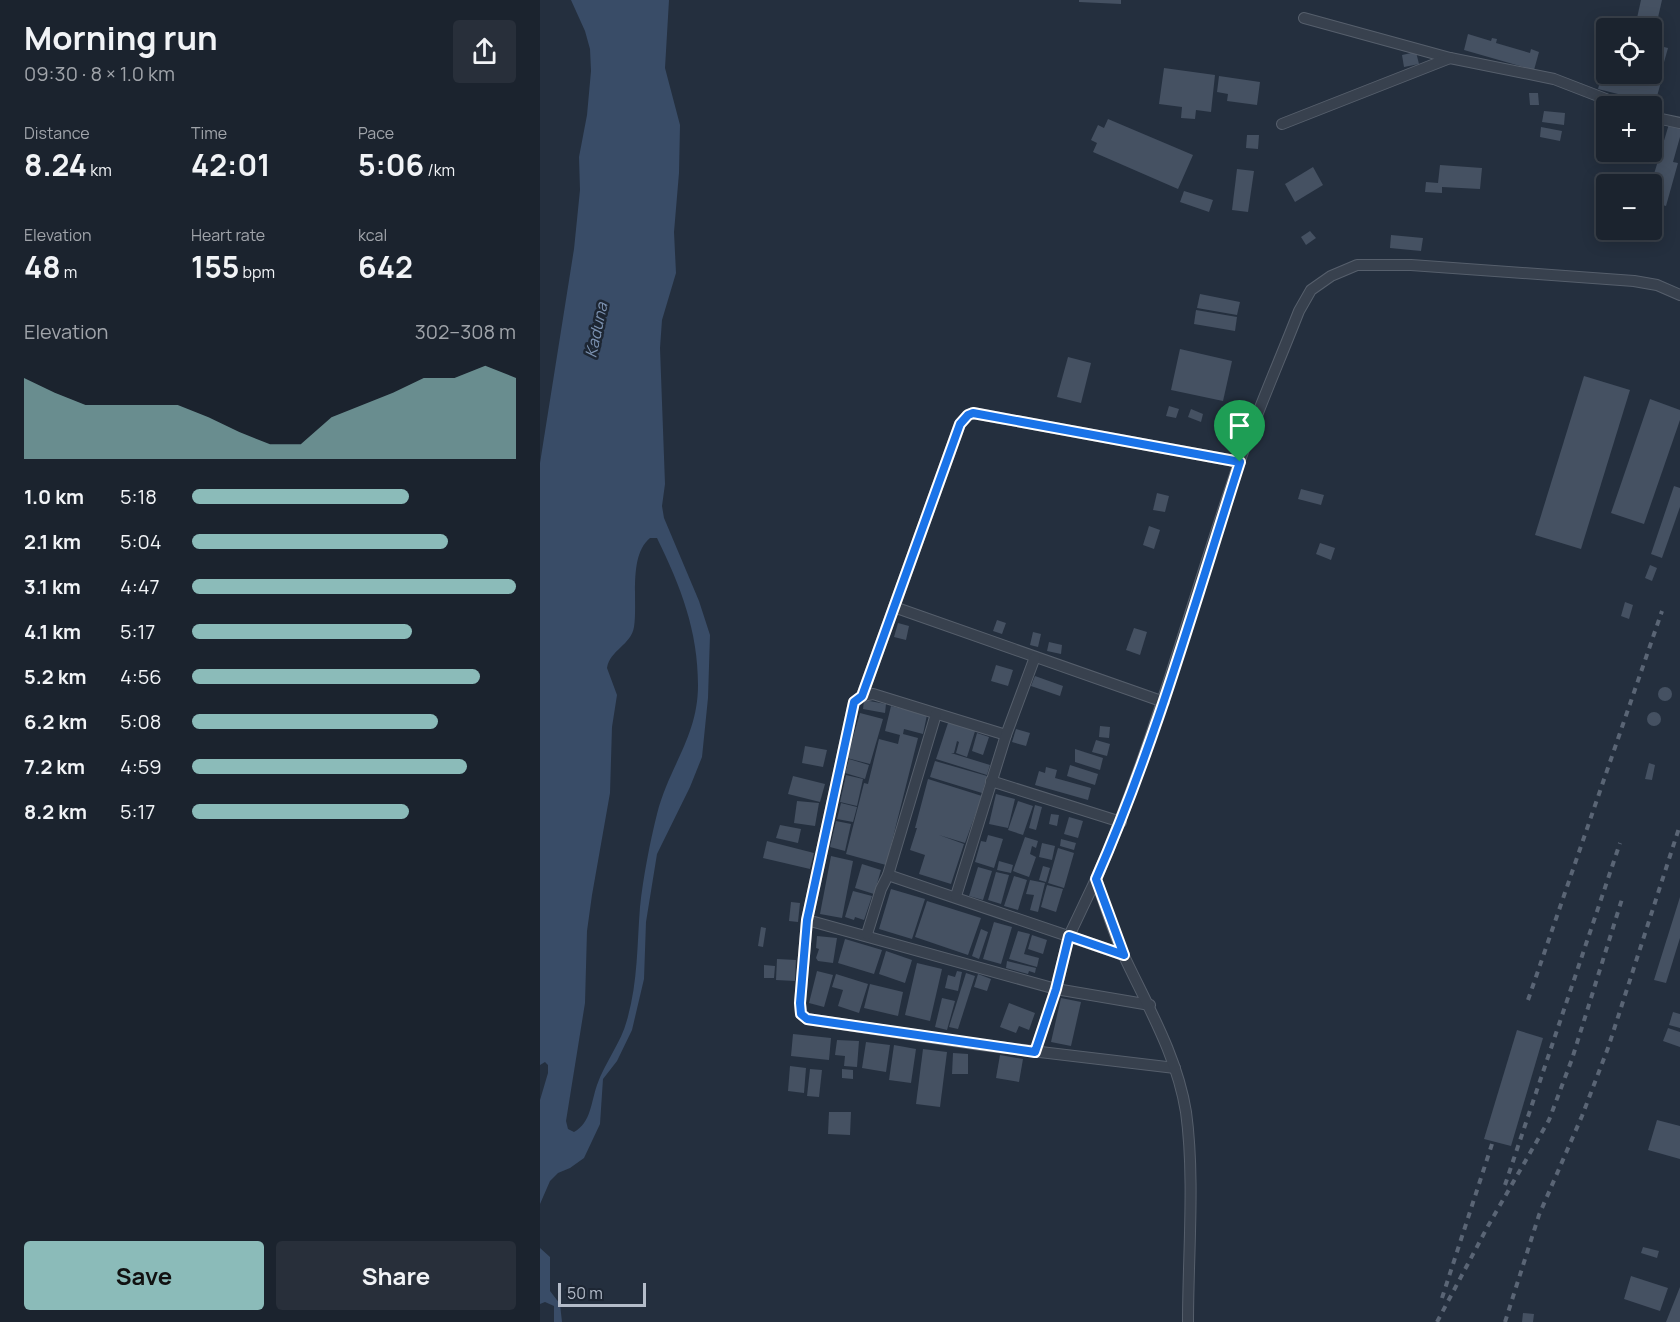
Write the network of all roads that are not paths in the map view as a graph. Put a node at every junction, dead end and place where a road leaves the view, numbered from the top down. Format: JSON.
{"nodes":[{"id":1,"x":1304,"y":18,"type":"dead end"},
{"id":2,"x":1450,"y":58,"type":"junction"},
{"id":3,"x":1598,"y":96,"type":"edge"},
{"id":4,"x":1662,"y":119,"type":"edge"},
{"id":5,"x":1680,"y":123,"type":"edge"},
{"id":6,"x":1282,"y":124,"type":"dead end"},
{"id":7,"x":1680,"y":295,"type":"edge"},
{"id":8,"x":1240,"y":462,"type":"junction"},
{"id":9,"x":894,"y":607,"type":"junction"},
{"id":10,"x":1035,"y":657,"type":"junction"},
{"id":11,"x":862,"y":696,"type":"junction"},
{"id":12,"x":1164,"y":702,"type":"junction"},
{"id":13,"x":936,"y":714,"type":"junction"},
{"id":14,"x":1006,"y":735,"type":"junction"},
{"id":15,"x":992,"y":781,"type":"junction"},
{"id":16,"x":1121,"y":822,"type":"junction"},
{"id":17,"x":888,"y":875,"type":"junction"},
{"id":18,"x":1096,"y":879,"type":"junction"},
{"id":19,"x":956,"y":896,"type":"junction"},
{"id":20,"x":807,"y":920,"type":"junction"},
{"id":21,"x":867,"y":934,"type":"junction"},
{"id":22,"x":1069,"y":936,"type":"junction"},
{"id":23,"x":1124,"y":955,"type":"junction"},
{"id":24,"x":1056,"y":989,"type":"junction"},
{"id":25,"x":1150,"y":1005,"type":"junction"},
{"id":26,"x":1035,"y":1052,"type":"junction"},
{"id":27,"x":1175,"y":1068,"type":"junction"},
{"id":28,"x":1188,"y":1322,"type":"edge"}],
"edges":[{"from":1,"to":2,"type":"street"},
{"from":2,"to":3,"type":"street"},
{"from":2,"to":6,"type":"street"},
{"from":4,"to":5,"type":"street"},
{"from":7,"to":8,"type":"street"},
{"from":8,"to":9,"type":"street"},
{"from":8,"to":12,"type":"street"},
{"from":9,"to":10,"type":"street"},
{"from":9,"to":11,"type":"street"},
{"from":10,"to":12,"type":"street"},
{"from":10,"to":14,"type":"street"},
{"from":11,"to":13,"type":"street"},
{"from":11,"to":20,"type":"street"},
{"from":12,"to":16,"type":"street"},
{"from":13,"to":14,"type":"street"},
{"from":13,"to":17,"type":"street"},
{"from":14,"to":15,"type":"street"},
{"from":15,"to":16,"type":"street"},
{"from":15,"to":19,"type":"street"},
{"from":16,"to":18,"type":"street"},
{"from":17,"to":19,"type":"street"},
{"from":17,"to":21,"type":"street"},
{"from":18,"to":22,"type":"street"},
{"from":18,"to":23,"type":"street"},
{"from":19,"to":22,"type":"street"},
{"from":20,"to":21,"type":"street"},
{"from":20,"to":26,"type":"street"},
{"from":21,"to":24,"type":"street"},
{"from":22,"to":23,"type":"street"},
{"from":22,"to":24,"type":"street"},
{"from":23,"to":25,"type":"street"},
{"from":24,"to":25,"type":"street"},
{"from":24,"to":26,"type":"street"},
{"from":25,"to":27,"type":"street"},
{"from":26,"to":27,"type":"street"},
{"from":27,"to":28,"type":"street"}]}
